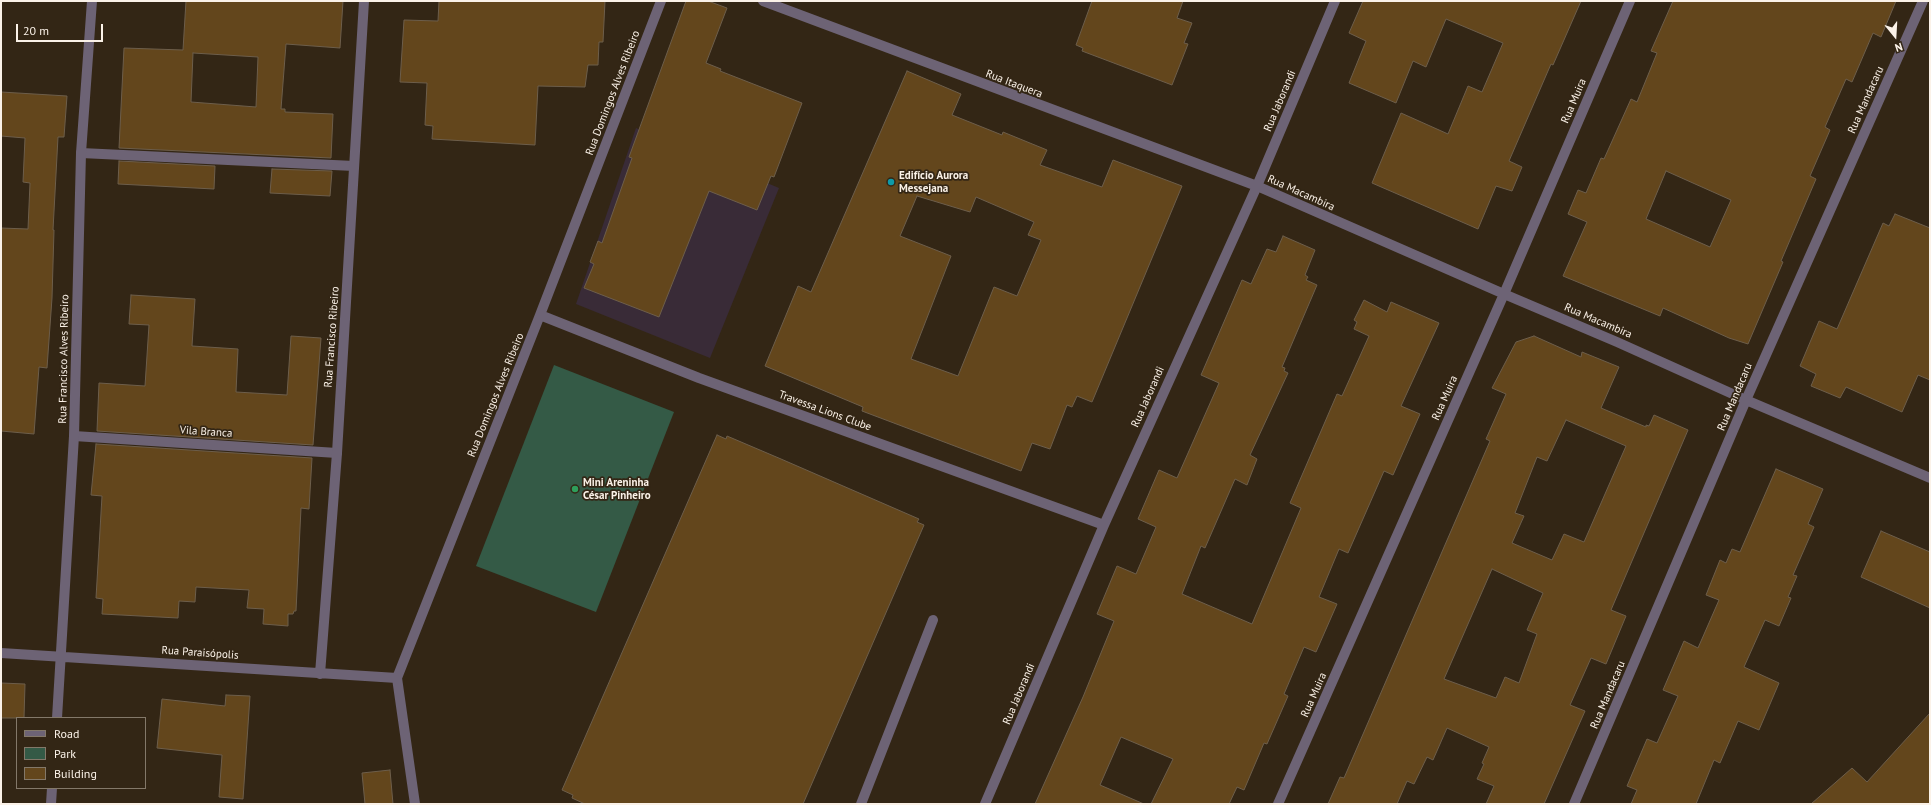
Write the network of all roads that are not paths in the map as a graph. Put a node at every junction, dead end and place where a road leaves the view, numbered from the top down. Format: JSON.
{"nodes":[{"id":1,"x":92,"y":1,"type":"edge"},
{"id":2,"x":364,"y":1,"type":"edge"},
{"id":3,"x":661,"y":1,"type":"edge"},
{"id":4,"x":763,"y":1,"type":"edge"},
{"id":5,"x":1335,"y":1,"type":"edge"},
{"id":6,"x":1630,"y":1,"type":"edge"},
{"id":7,"x":1923,"y":1,"type":"edge"},
{"id":8,"x":81,"y":153,"type":"junction"},
{"id":9,"x":354,"y":166,"type":"junction"},
{"id":10,"x":1257,"y":186,"type":"junction"},
{"id":11,"x":1504,"y":294,"type":"junction"},
{"id":12,"x":540,"y":315,"type":"junction"},
{"id":13,"x":1746,"y":400,"type":"junction"},
{"id":14,"x":74,"y":436,"type":"junction"},
{"id":15,"x":337,"y":453,"type":"junction"},
{"id":16,"x":1930,"y":478,"type":"edge"},
{"id":17,"x":1104,"y":524,"type":"junction"},
{"id":18,"x":933,"y":620,"type":"dead end"},
{"id":19,"x":1,"y":653,"type":"edge"},
{"id":20,"x":62,"y":655,"type":"junction"},
{"id":21,"x":320,"y":674,"type":"junction"},
{"id":22,"x":397,"y":678,"type":"junction"},
{"id":23,"x":57,"y":717,"type":"edge"},
{"id":24,"x":52,"y":789,"type":"edge"},
{"id":25,"x":51,"y":804,"type":"edge"},
{"id":26,"x":415,"y":804,"type":"edge"},
{"id":27,"x":861,"y":804,"type":"edge"},
{"id":28,"x":985,"y":804,"type":"edge"},
{"id":29,"x":1278,"y":804,"type":"edge"},
{"id":30,"x":1574,"y":804,"type":"edge"}],
"edges":[{"from":1,"to":8,"type":"street","name":"Rua Francisco Alves Ribeiro"},
{"from":2,"to":9,"type":"street","name":"Rua Francisco Ribeiro"},
{"from":3,"to":12,"type":"street","name":"Rua Domingos Alves Ribeiro"},
{"from":4,"to":10,"type":"street","name":"Rua Itaquera"},
{"from":5,"to":10,"type":"street","name":"Rua Jaborandi"},
{"from":6,"to":11,"type":"street","name":"Rua Muira"},
{"from":7,"to":13,"type":"street","name":"Rua Mandacaru"},
{"from":8,"to":9,"type":"street"},
{"from":8,"to":14,"type":"street","name":"Rua Francisco Alves Ribeiro"},
{"from":9,"to":15,"type":"street","name":"Rua Francisco Ribeiro"},
{"from":10,"to":11,"type":"street","name":"Rua Macambira"},
{"from":10,"to":17,"type":"street","name":"Rua Jaborandi"},
{"from":11,"to":13,"type":"street","name":"Rua Macambira"},
{"from":11,"to":29,"type":"street","name":"Rua Muira"},
{"from":12,"to":17,"type":"street","name":"Travessa Lions Clube"},
{"from":12,"to":22,"type":"street","name":"Rua Domingos Alves Ribeiro"},
{"from":13,"to":16,"type":"street","name":"Rua Macambira"},
{"from":13,"to":30,"type":"street","name":"Rua Mandacaru"},
{"from":14,"to":15,"type":"street","name":"Vila Branca"},
{"from":14,"to":20,"type":"street","name":"Rua Francisco Alves Ribeiro"},
{"from":15,"to":21,"type":"street","name":"Rua Francisco Ribeiro"},
{"from":17,"to":28,"type":"street","name":"Rua Jaborandi"},
{"from":18,"to":27,"type":"street"},
{"from":19,"to":20,"type":"street","name":"Rua Paraisópolis"},
{"from":20,"to":21,"type":"street","name":"Rua Paraisópolis"},
{"from":20,"to":23,"type":"street","name":"Rua Francisco Alves Ribeiro"},
{"from":21,"to":22,"type":"street","name":"Rua Paraisópolis"},
{"from":22,"to":26,"type":"street","name":"Rua Domingos Alves Ribeiro"},
{"from":24,"to":25,"type":"street"}]}
